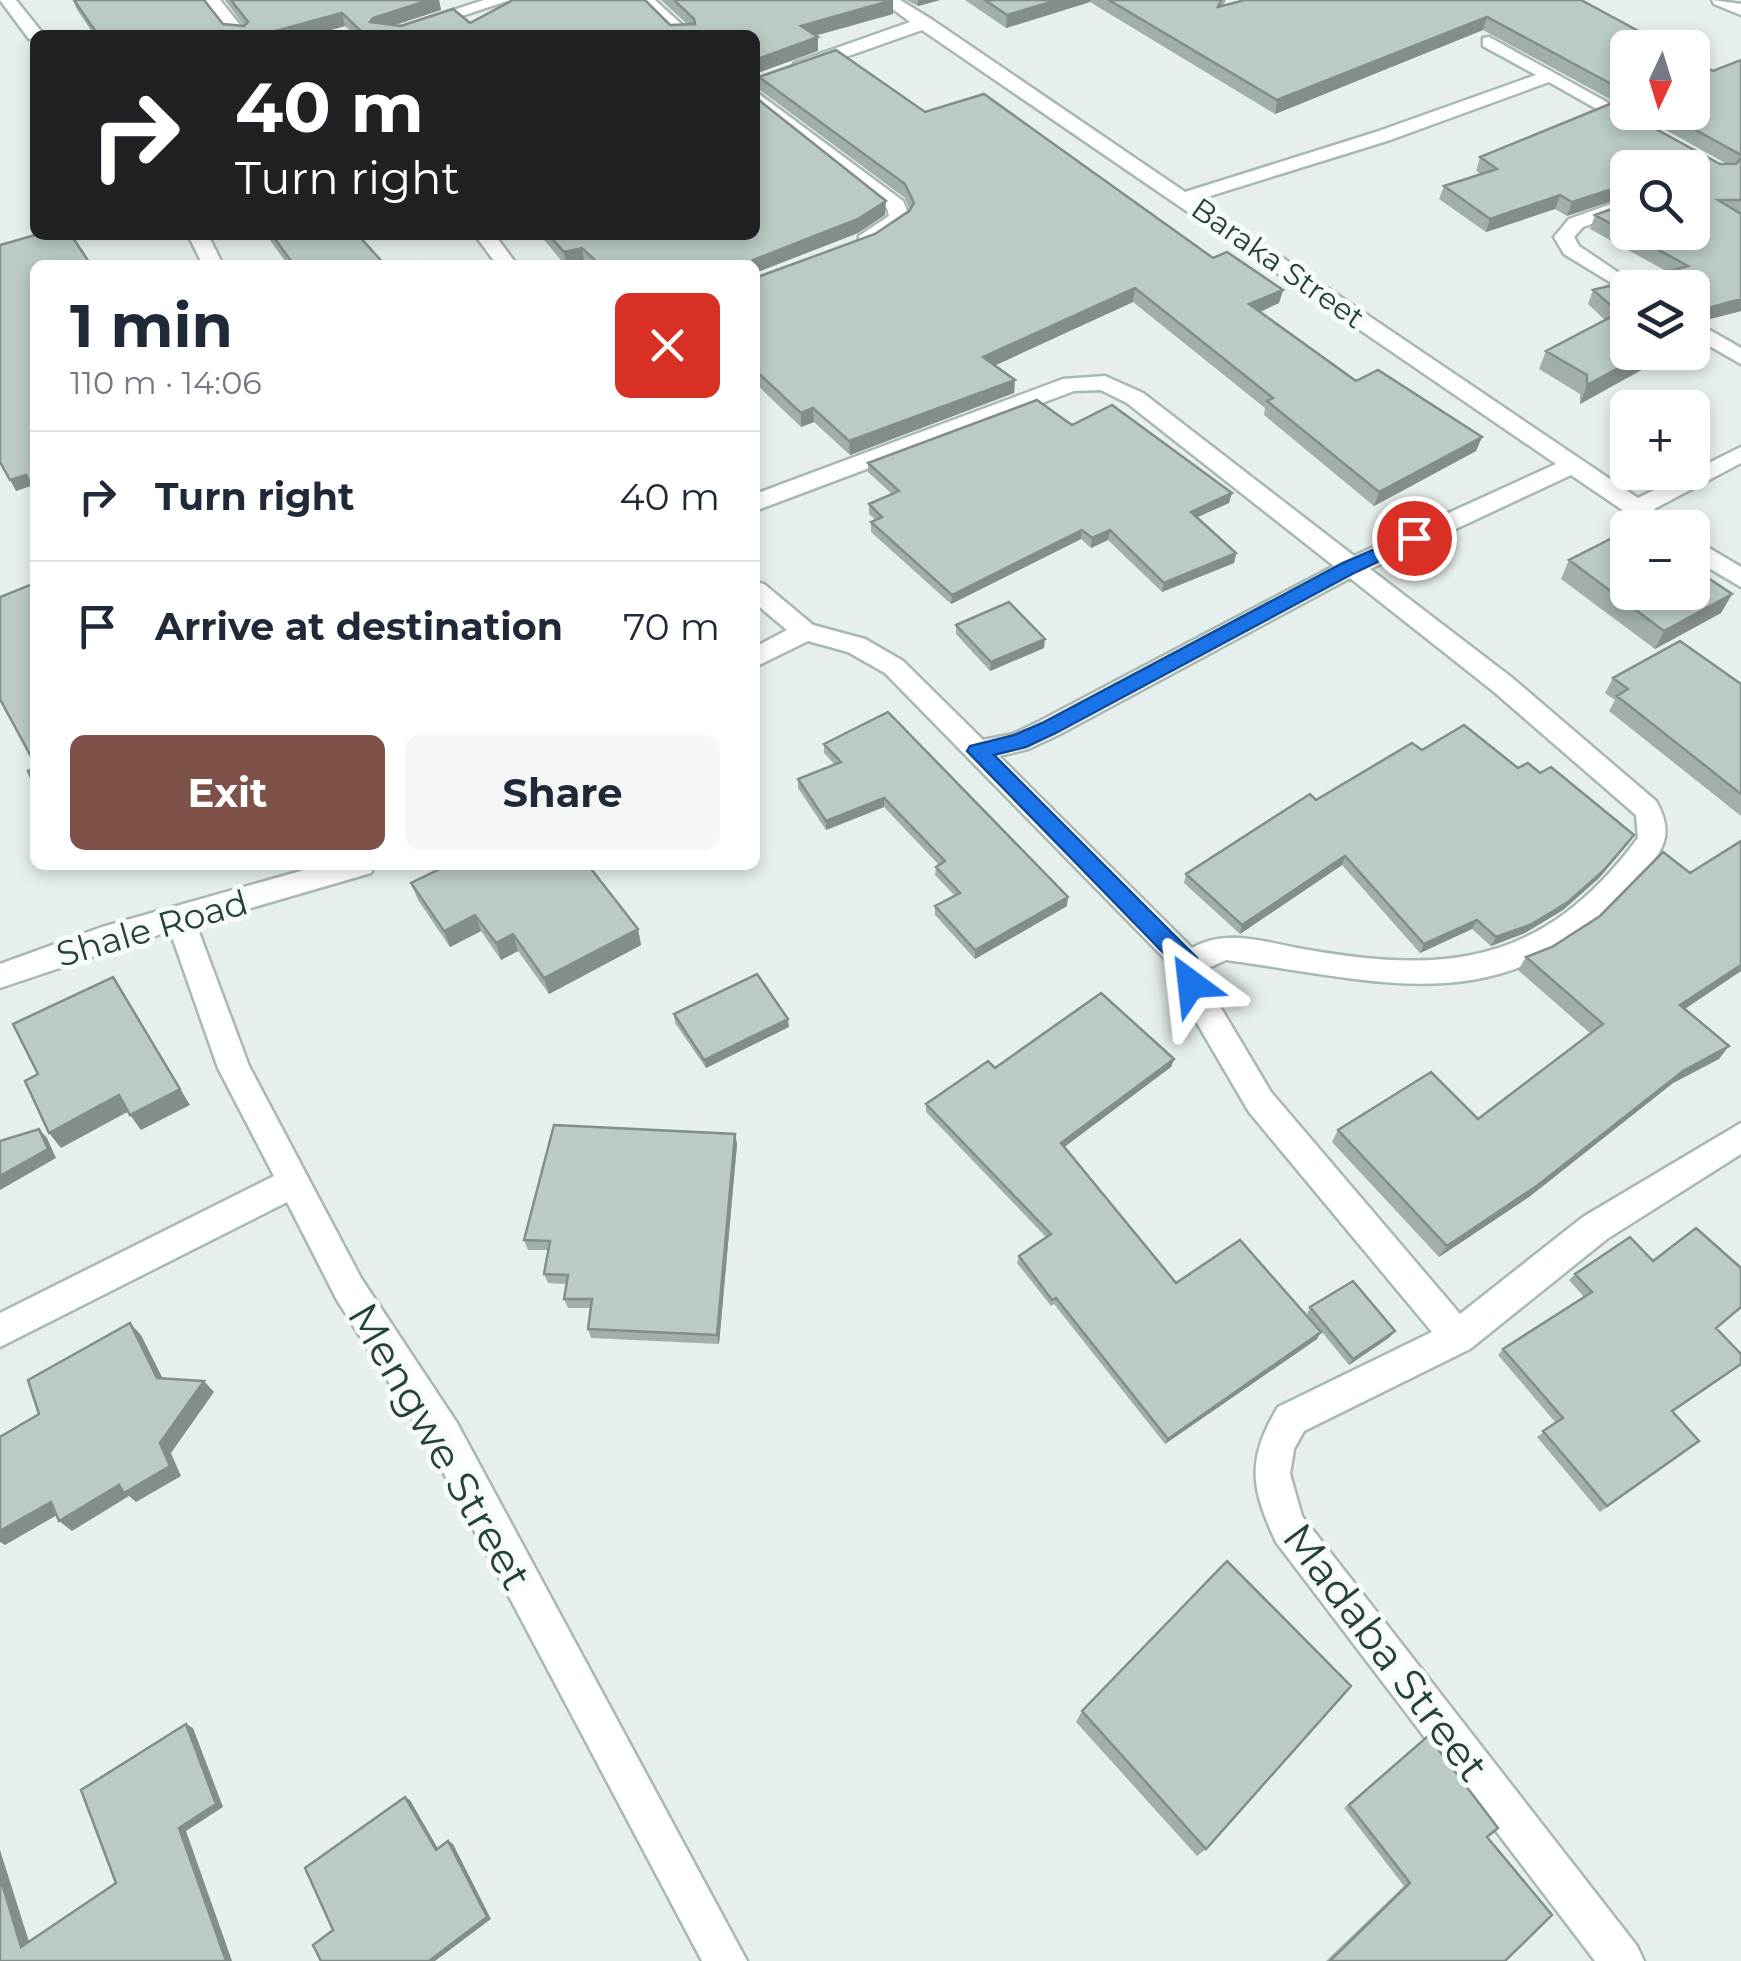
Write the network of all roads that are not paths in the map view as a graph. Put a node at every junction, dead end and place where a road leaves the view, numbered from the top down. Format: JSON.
{"nodes":[{"id":1,"x":7,"y":0,"type":"edge"},
{"id":2,"x":212,"y":0,"type":"edge"},
{"id":3,"x":502,"y":0,"type":"edge"},
{"id":4,"x":645,"y":0,"type":"edge"},
{"id":5,"x":888,"y":0,"type":"edge"},
{"id":6,"x":1720,"y":0,"type":"edge"},
{"id":7,"x":1741,"y":10,"type":"edge"},
{"id":8,"x":925,"y":23,"type":"junction"},
{"id":9,"x":31,"y":30,"type":"edge"},
{"id":10,"x":236,"y":30,"type":"edge"},
{"id":11,"x":403,"y":30,"type":"edge"},
{"id":12,"x":678,"y":30,"type":"edge"},
{"id":13,"x":1489,"y":42,"type":"edge"},
{"id":14,"x":1550,"y":76,"type":"junction"},
{"id":15,"x":772,"y":77,"type":"edge"},
{"id":16,"x":760,"y":100,"type":"edge"},
{"id":17,"x":1654,"y":133,"type":"edge"},
{"id":18,"x":1185,"y":198,"type":"junction"},
{"id":19,"x":1610,"y":210,"type":"edge"},
{"id":20,"x":849,"y":247,"type":"edge"},
{"id":21,"x":1610,"y":275,"type":"edge"},
{"id":22,"x":1710,"y":337,"type":"edge"},
{"id":23,"x":1741,"y":357,"type":"edge"},
{"id":24,"x":1741,"y":454,"type":"edge"},
{"id":25,"x":1575,"y":464,"type":"junction"},
{"id":26,"x":760,"y":501,"type":"edge"},
{"id":27,"x":1638,"y":508,"type":"junction"},
{"id":28,"x":1641,"y":510,"type":"edge"},
{"id":29,"x":1710,"y":558,"type":"edge"},
{"id":30,"x":1350,"y":568,"type":"junction"},
{"id":31,"x":1741,"y":579,"type":"edge"},
{"id":32,"x":760,"y":594,"type":"edge"},
{"id":33,"x":805,"y":632,"type":"junction"},
{"id":34,"x":760,"y":655,"type":"edge"},
{"id":35,"x":978,"y":751,"type":"junction"},
{"id":36,"x":344,"y":870,"type":"edge"},
{"id":37,"x":180,"y":919,"type":"junction"},
{"id":38,"x":1189,"y":964,"type":"junction"},
{"id":39,"x":0,"y":976,"type":"edge"},
{"id":40,"x":1741,"y":1138,"type":"edge"},
{"id":41,"x":294,"y":1182,"type":"junction"},
{"id":42,"x":0,"y":1332,"type":"edge"},
{"id":43,"x":1458,"y":1337,"type":"junction"},
{"id":44,"x":725,"y":1961,"type":"edge"},
{"id":45,"x":1622,"y":1961,"type":"edge"}],
"edges":[{"from":1,"to":9,"type":"street"},
{"from":2,"to":10,"type":"street"},
{"from":3,"to":11,"type":"street"},
{"from":4,"to":12,"type":"street"},
{"from":5,"to":8,"type":"street","name":"Baraka Street"},
{"from":6,"to":7,"type":"street"},
{"from":8,"to":15,"type":"street"},
{"from":8,"to":18,"type":"street","name":"Baraka Street"},
{"from":13,"to":14,"type":"street"},
{"from":14,"to":17,"type":"street"},
{"from":14,"to":18,"type":"street"},
{"from":16,"to":20,"type":"street"},
{"from":18,"to":25,"type":"street","name":"Baraka Street"},
{"from":19,"to":21,"type":"street"},
{"from":22,"to":23,"type":"street"},
{"from":24,"to":27,"type":"street"},
{"from":25,"to":27,"type":"street","name":"Baraka Street"},
{"from":25,"to":30,"type":"street"},
{"from":26,"to":30,"type":"street"},
{"from":27,"to":28,"type":"street","name":"Baraka Street"},
{"from":29,"to":31,"type":"street"},
{"from":30,"to":35,"type":"street"},
{"from":30,"to":38,"type":"street"},
{"from":32,"to":33,"type":"street"},
{"from":33,"to":34,"type":"street"},
{"from":33,"to":35,"type":"street"},
{"from":35,"to":38,"type":"street"},
{"from":36,"to":37,"type":"street","name":"Shale Road"},
{"from":37,"to":39,"type":"street","name":"Shale Road"},
{"from":37,"to":41,"type":"street","name":"Mengwe Street"},
{"from":38,"to":43,"type":"street"},
{"from":40,"to":43,"type":"street","name":"Madaba Street"},
{"from":41,"to":42,"type":"street"},
{"from":41,"to":44,"type":"street","name":"Mengwe Street"},
{"from":43,"to":45,"type":"street","name":"Madaba Street"}]}
